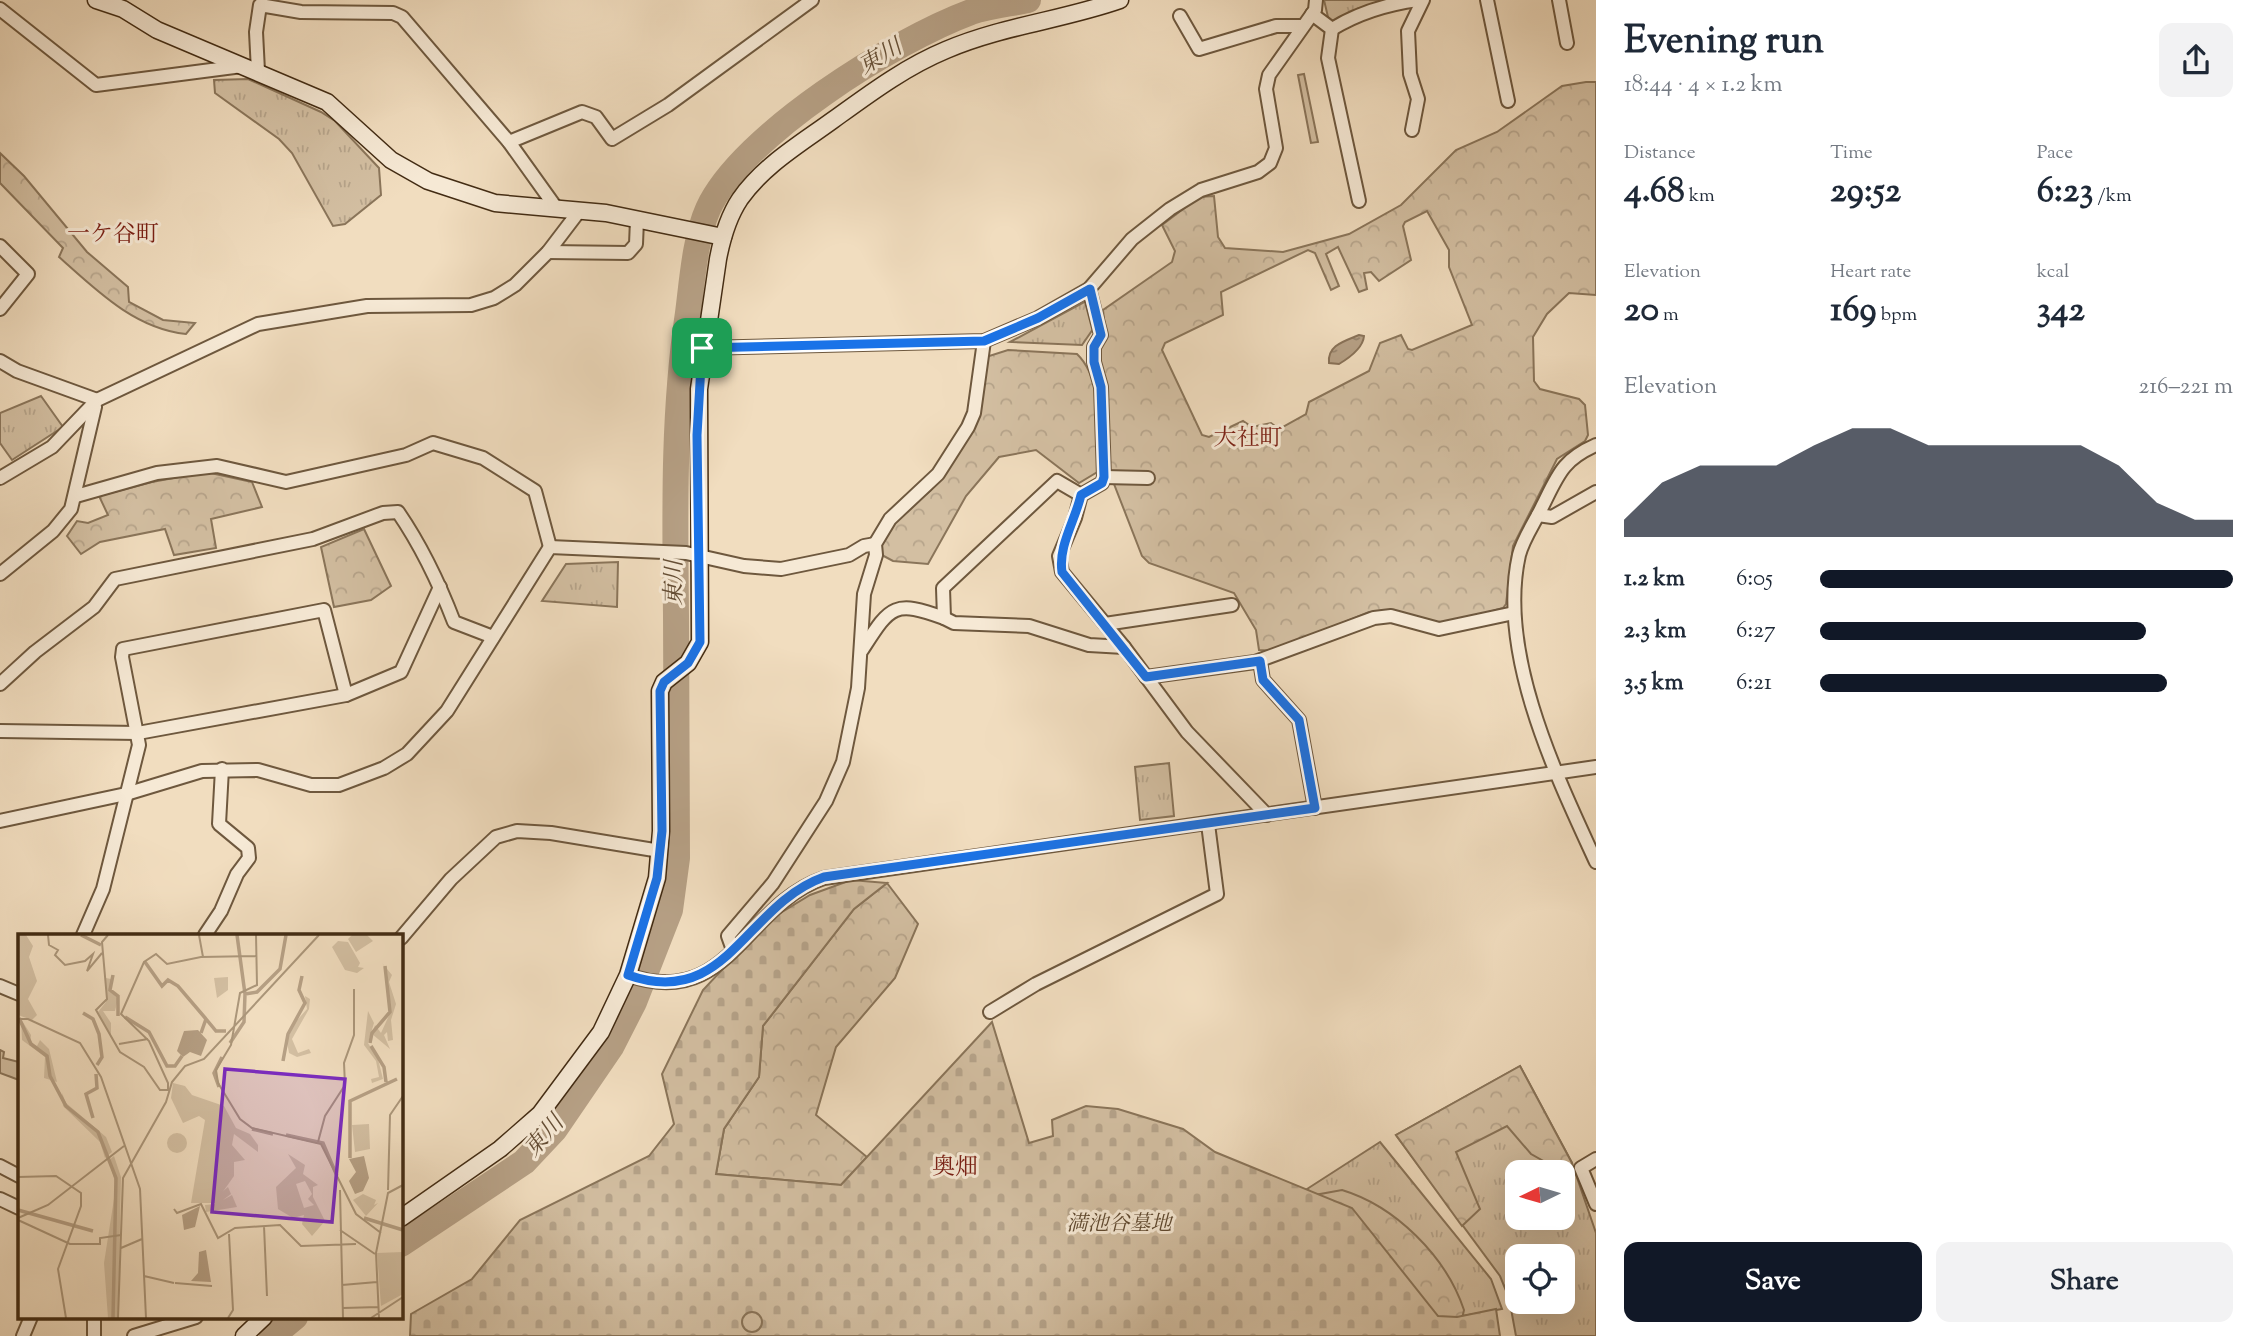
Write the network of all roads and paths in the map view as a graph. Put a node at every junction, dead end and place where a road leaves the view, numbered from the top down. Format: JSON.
{"nodes":[{"id":1,"x":96,"y":0,"type":"edge"},
{"id":2,"x":812,"y":0,"type":"edge"},
{"id":3,"x":1316,"y":0,"type":"edge"},
{"id":4,"x":1420,"y":0,"type":"edge"},
{"id":5,"x":1487,"y":0,"type":"edge"},
{"id":6,"x":1559,"y":0,"type":"edge"},
{"id":7,"x":1111,"y":1,"type":"edge"},
{"id":8,"x":261,"y":2,"type":"edge"},
{"id":9,"x":0,"y":9,"type":"edge"},
{"id":10,"x":1312,"y":14,"type":"junction"},
{"id":11,"x":1180,"y":16,"type":"dead end"},
{"id":12,"x":1303,"y":26,"type":"junction"},
{"id":13,"x":1332,"y":29,"type":"junction"},
{"id":14,"x":1567,"y":43,"type":"dead end"},
{"id":15,"x":252,"y":68,"type":"junction"},
{"id":16,"x":1508,"y":101,"type":"dead end"},
{"id":17,"x":1412,"y":130,"type":"dead end"},
{"id":18,"x":509,"y":142,"type":"junction"},
{"id":19,"x":1359,"y":201,"type":"dead end"},
{"id":20,"x":557,"y":209,"type":"junction"},
{"id":21,"x":580,"y":210,"type":"junction"},
{"id":22,"x":637,"y":220,"type":"junction"},
{"id":23,"x":717,"y":236,"type":"junction"},
{"id":24,"x":0,"y":246,"type":"edge"},
{"id":25,"x":548,"y":252,"type":"junction"},
{"id":26,"x":1090,"y":289,"type":"junction"},
{"id":27,"x":0,"y":309,"type":"edge"},
{"id":28,"x":984,"y":341,"type":"junction"},
{"id":29,"x":702,"y":348,"type":"junction"},
{"id":30,"x":0,"y":361,"type":"edge"},
{"id":31,"x":97,"y":400,"type":"junction"},
{"id":32,"x":1596,"y":445,"type":"edge"},
{"id":33,"x":1104,"y":477,"type":"junction"},
{"id":34,"x":0,"y":478,"type":"edge"},
{"id":35,"x":1148,"y":478,"type":"dead end"},
{"id":36,"x":1596,"y":492,"type":"edge"},
{"id":37,"x":1081,"y":495,"type":"junction"},
{"id":38,"x":76,"y":496,"type":"junction"},
{"id":39,"x":1538,"y":515,"type":"junction"},
{"id":40,"x":875,"y":544,"type":"junction"},
{"id":41,"x":550,"y":547,"type":"junction"},
{"id":42,"x":692,"y":555,"type":"junction"},
{"id":43,"x":0,"y":574,"type":"edge"},
{"id":44,"x":440,"y":587,"type":"junction"},
{"id":45,"x":1231,"y":605,"type":"dead end"},
{"id":46,"x":1514,"y":613,"type":"junction"},
{"id":47,"x":944,"y":618,"type":"junction"},
{"id":48,"x":1105,"y":624,"type":"junction"},
{"id":49,"x":494,"y":637,"type":"junction"},
{"id":50,"x":1124,"y":647,"type":"junction"},
{"id":51,"x":860,"y":653,"type":"junction"},
{"id":52,"x":1260,"y":661,"type":"junction"},
{"id":53,"x":1146,"y":677,"type":"junction"},
{"id":54,"x":0,"y":684,"type":"edge"},
{"id":55,"x":346,"y":695,"type":"junction"},
{"id":56,"x":0,"y":732,"type":"edge"},
{"id":57,"x":138,"y":733,"type":"junction"},
{"id":58,"x":1596,"y":767,"type":"edge"},
{"id":59,"x":222,"y":769,"type":"junction"},
{"id":60,"x":1555,"y":773,"type":"junction"},
{"id":61,"x":126,"y":794,"type":"junction"},
{"id":62,"x":1315,"y":808,"type":"junction"},
{"id":63,"x":1267,"y":814,"type":"junction"},
{"id":64,"x":0,"y":821,"type":"edge"},
{"id":65,"x":1208,"y":824,"type":"junction"},
{"id":66,"x":660,"y":851,"type":"junction"},
{"id":67,"x":1596,"y":862,"type":"edge"},
{"id":68,"x":83,"y":934,"type":"edge"},
{"id":69,"x":206,"y":934,"type":"edge"},
{"id":70,"x":402,"y":937,"type":"edge"},
{"id":71,"x":733,"y":950,"type":"junction"},
{"id":72,"x":633,"y":977,"type":"junction"},
{"id":73,"x":0,"y":986,"type":"edge"},
{"id":74,"x":18,"y":994,"type":"edge"},
{"id":75,"x":990,"y":1013,"type":"dead end"},
{"id":76,"x":1596,"y":1159,"type":"edge"},
{"id":77,"x":0,"y":1166,"type":"edge"},
{"id":78,"x":18,"y":1175,"type":"edge"},
{"id":79,"x":0,"y":1199,"type":"edge"},
{"id":80,"x":1596,"y":1204,"type":"edge"},
{"id":81,"x":18,"y":1208,"type":"edge"},
{"id":82,"x":402,"y":1216,"type":"edge"},
{"id":83,"x":31,"y":1318,"type":"edge"},
{"id":84,"x":94,"y":1318,"type":"edge"},
{"id":85,"x":193,"y":1318,"type":"edge"},
{"id":86,"x":263,"y":1318,"type":"edge"},
{"id":87,"x":149,"y":1334,"type":"edge"},
{"id":88,"x":23,"y":1336,"type":"edge"},
{"id":89,"x":94,"y":1336,"type":"edge"},
{"id":90,"x":134,"y":1336,"type":"edge"},
{"id":91,"x":244,"y":1336,"type":"edge"}],
"edges":[{"from":1,"to":15,"type":"street"},
{"from":2,"to":18,"type":"street"},
{"from":3,"to":10,"type":"street"},
{"from":4,"to":13,"type":"street"},
{"from":4,"to":17,"type":"street"},
{"from":5,"to":16,"type":"street"},
{"from":6,"to":14,"type":"street"},
{"from":7,"to":23,"type":"street"},
{"from":8,"to":15,"type":"street"},
{"from":8,"to":18,"type":"street"},
{"from":9,"to":15,"type":"street"},
{"from":10,"to":12,"type":"street"},
{"from":10,"to":13,"type":"street"},
{"from":11,"to":12,"type":"street"},
{"from":12,"to":26,"type":"street"},
{"from":13,"to":19,"type":"street"},
{"from":15,"to":20,"type":"street"},
{"from":18,"to":20,"type":"street"},
{"from":20,"to":21,"type":"street"},
{"from":21,"to":22,"type":"street"},
{"from":21,"to":25,"type":"street"},
{"from":22,"to":23,"type":"street"},
{"from":22,"to":25,"type":"street"},
{"from":23,"to":29,"type":"street"},
{"from":24,"to":27,"type":"street"},
{"from":25,"to":31,"type":"street"},
{"from":26,"to":28,"type":"street"},
{"from":26,"to":33,"type":"street"},
{"from":28,"to":29,"type":"street"},
{"from":28,"to":40,"type":"street"},
{"from":29,"to":42,"type":"street"},
{"from":30,"to":31,"type":"street"},
{"from":31,"to":34,"type":"street"},
{"from":31,"to":38,"type":"street"},
{"from":32,"to":39,"type":"street"},
{"from":33,"to":35,"type":"street"},
{"from":33,"to":37,"type":"street"},
{"from":36,"to":39,"type":"street"},
{"from":37,"to":47,"type":"street"},
{"from":37,"to":48,"type":"street"},
{"from":38,"to":41,"type":"street"},
{"from":38,"to":43,"type":"street"},
{"from":39,"to":46,"type":"street"},
{"from":40,"to":42,"type":"street"},
{"from":40,"to":51,"type":"street"},
{"from":41,"to":42,"type":"street"},
{"from":41,"to":49,"type":"street"},
{"from":42,"to":66,"type":"street"},
{"from":44,"to":49,"type":"street"},
{"from":44,"to":54,"type":"street"},
{"from":44,"to":55,"type":"street"},
{"from":45,"to":48,"type":"street"},
{"from":46,"to":52,"type":"street"},
{"from":46,"to":60,"type":"street"},
{"from":47,"to":50,"type":"street"},
{"from":47,"to":51,"type":"street"},
{"from":48,"to":50,"type":"street"},
{"from":49,"to":59,"type":"street"},
{"from":50,"to":53,"type":"street"},
{"from":51,"to":71,"type":"street"},
{"from":52,"to":53,"type":"street"},
{"from":52,"to":62,"type":"street"},
{"from":53,"to":63,"type":"street"},
{"from":55,"to":57,"type":"street"},
{"from":55,"to":57,"type":"street"},
{"from":56,"to":57,"type":"street"},
{"from":57,"to":61,"type":"street"},
{"from":58,"to":60,"type":"street"},
{"from":59,"to":61,"type":"street"},
{"from":59,"to":69,"type":"street"},
{"from":60,"to":62,"type":"street"},
{"from":60,"to":67,"type":"street"},
{"from":61,"to":64,"type":"street"},
{"from":61,"to":68,"type":"street"},
{"from":62,"to":63,"type":"street"},
{"from":63,"to":65,"type":"street"},
{"from":65,"to":71,"type":"street"},
{"from":65,"to":75,"type":"street"},
{"from":66,"to":70,"type":"street"},
{"from":66,"to":72,"type":"street"},
{"from":71,"to":72,"type":"street"},
{"from":72,"to":82,"type":"street"},
{"from":73,"to":74,"type":"street"},
{"from":76,"to":80,"type":"street"},
{"from":77,"to":78,"type":"street"},
{"from":79,"to":81,"type":"street"},
{"from":83,"to":88,"type":"street"},
{"from":84,"to":89,"type":"street"},
{"from":85,"to":87,"type":"street"},
{"from":86,"to":91,"type":"street"},
{"from":87,"to":90,"type":"street"}]}
